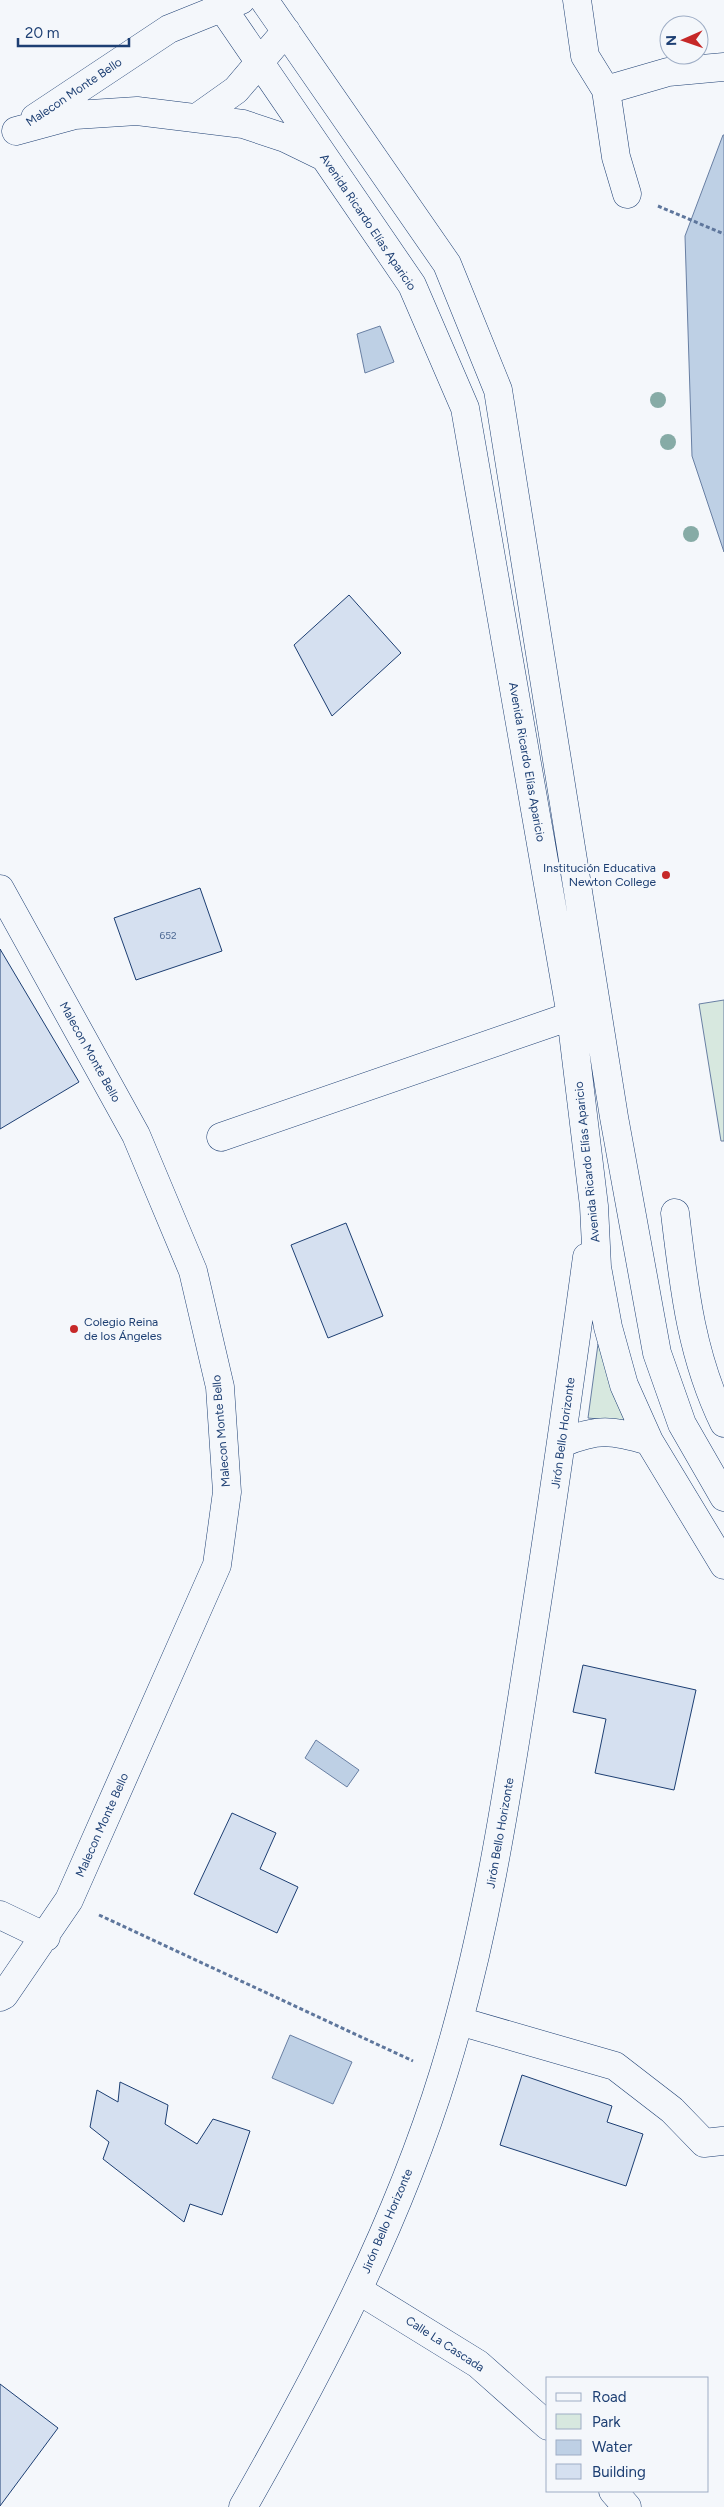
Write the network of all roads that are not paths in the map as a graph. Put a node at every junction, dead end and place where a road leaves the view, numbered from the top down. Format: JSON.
{"nodes":[{"id":1,"x":184,"y":0,"type":"edge"},
{"id":2,"x":264,"y":0,"type":"edge"},
{"id":3,"x":577,"y":0,"type":"edge"},
{"id":4,"x":226,"y":2,"type":"edge"},
{"id":5,"x":169,"y":29,"type":"junction"},
{"id":6,"x":286,"y":31,"type":"junction"},
{"id":7,"x":259,"y":63,"type":"junction"},
{"id":8,"x":724,"y":67,"type":"edge"},
{"id":9,"x":606,"y":90,"type":"junction"},
{"id":10,"x":198,"y":117,"type":"junction"},
{"id":11,"x":8,"y":136,"type":"edge"},
{"id":12,"x":325,"y":158,"type":"junction"},
{"id":13,"x":627,"y":194,"type":"road end"},
{"id":14,"x":0,"y":888,"type":"edge"},
{"id":15,"x":571,"y":1016,"type":"junction"},
{"id":16,"x":614,"y":1117,"type":"junction"},
{"id":17,"x":221,"y":1137,"type":"dead end"},
{"id":18,"x":594,"y":1206,"type":"junction"},
{"id":19,"x":675,"y":1213,"type":"dead end"},
{"id":20,"x":708,"y":1391,"type":"junction"},
{"id":21,"x":673,"y":1398,"type":"junction"},
{"id":22,"x":724,"y":1423,"type":"edge"},
{"id":23,"x":649,"y":1441,"type":"junction"},
{"id":24,"x":562,"y":1443,"type":"junction"},
{"id":25,"x":724,"y":1497,"type":"edge"},
{"id":26,"x":724,"y":1565,"type":"edge"},
{"id":27,"x":0,"y":1915,"type":"edge"},
{"id":28,"x":46,"y":1937,"type":"junction"},
{"id":29,"x":1,"y":2000,"type":"edge"},
{"id":30,"x":459,"y":2022,"type":"junction"},
{"id":31,"x":722,"y":2141,"type":"dead end"},
{"id":32,"x":358,"y":2290,"type":"junction"},
{"id":33,"x":546,"y":2424,"type":"edge"},
{"id":34,"x":614,"y":2492,"type":"edge"},
{"id":35,"x":243,"y":2507,"type":"edge"},
{"id":36,"x":627,"y":2507,"type":"edge"}],
"edges":[{"from":1,"to":5,"type":"street"},
{"from":2,"to":6,"type":"street"},
{"from":3,"to":9,"type":"street"},
{"from":4,"to":5,"type":"street","name":"Malecon Monte Bello"},
{"from":4,"to":7,"type":"street","name":"Avenida Ricardo Elías Aparicio"},
{"from":5,"to":11,"type":"street","name":"Malecon Monte Bello"},
{"from":6,"to":7,"type":"street"},
{"from":6,"to":16,"type":"street"},
{"from":7,"to":10,"type":"street"},
{"from":7,"to":12,"type":"street","name":"Avenida Ricardo Elías Aparicio"},
{"from":8,"to":9,"type":"street"},
{"from":9,"to":13,"type":"street"},
{"from":10,"to":11,"type":"street","name":"Malecon Monte Bello"},
{"from":10,"to":12,"type":"street","name":"Malecon Monte Bello"},
{"from":12,"to":15,"type":"street","name":"Avenida Ricardo Elías Aparicio"},
{"from":14,"to":28,"type":"street","name":"Malecon Monte Bello"},
{"from":15,"to":17,"type":"street"},
{"from":15,"to":18,"type":"street","name":"Avenida Ricardo Elías Aparicio"},
{"from":16,"to":18,"type":"street","name":"Jirón Bello Horizonte"},
{"from":16,"to":21,"type":"street"},
{"from":18,"to":23,"type":"street","name":"Avenida Ricardo Elías Aparicio"},
{"from":18,"to":24,"type":"street","name":"Jirón Bello Horizonte"},
{"from":19,"to":20,"type":"street"},
{"from":20,"to":21,"type":"street"},
{"from":20,"to":22,"type":"street"},
{"from":21,"to":25,"type":"street"},
{"from":23,"to":24,"type":"street"},
{"from":23,"to":26,"type":"street","name":"Avenida Ricardo Elías Aparicio"},
{"from":24,"to":30,"type":"street","name":"Jirón Bello Horizonte"},
{"from":27,"to":28,"type":"street"},
{"from":28,"to":29,"type":"street","name":"Malecon Monte Bello"},
{"from":30,"to":31,"type":"street"},
{"from":30,"to":32,"type":"street","name":"Jirón Bello Horizonte"},
{"from":32,"to":33,"type":"street","name":"Calle La Cascada"},
{"from":32,"to":35,"type":"street","name":"Jirón Bello Horizonte"},
{"from":34,"to":36,"type":"street"}]}
